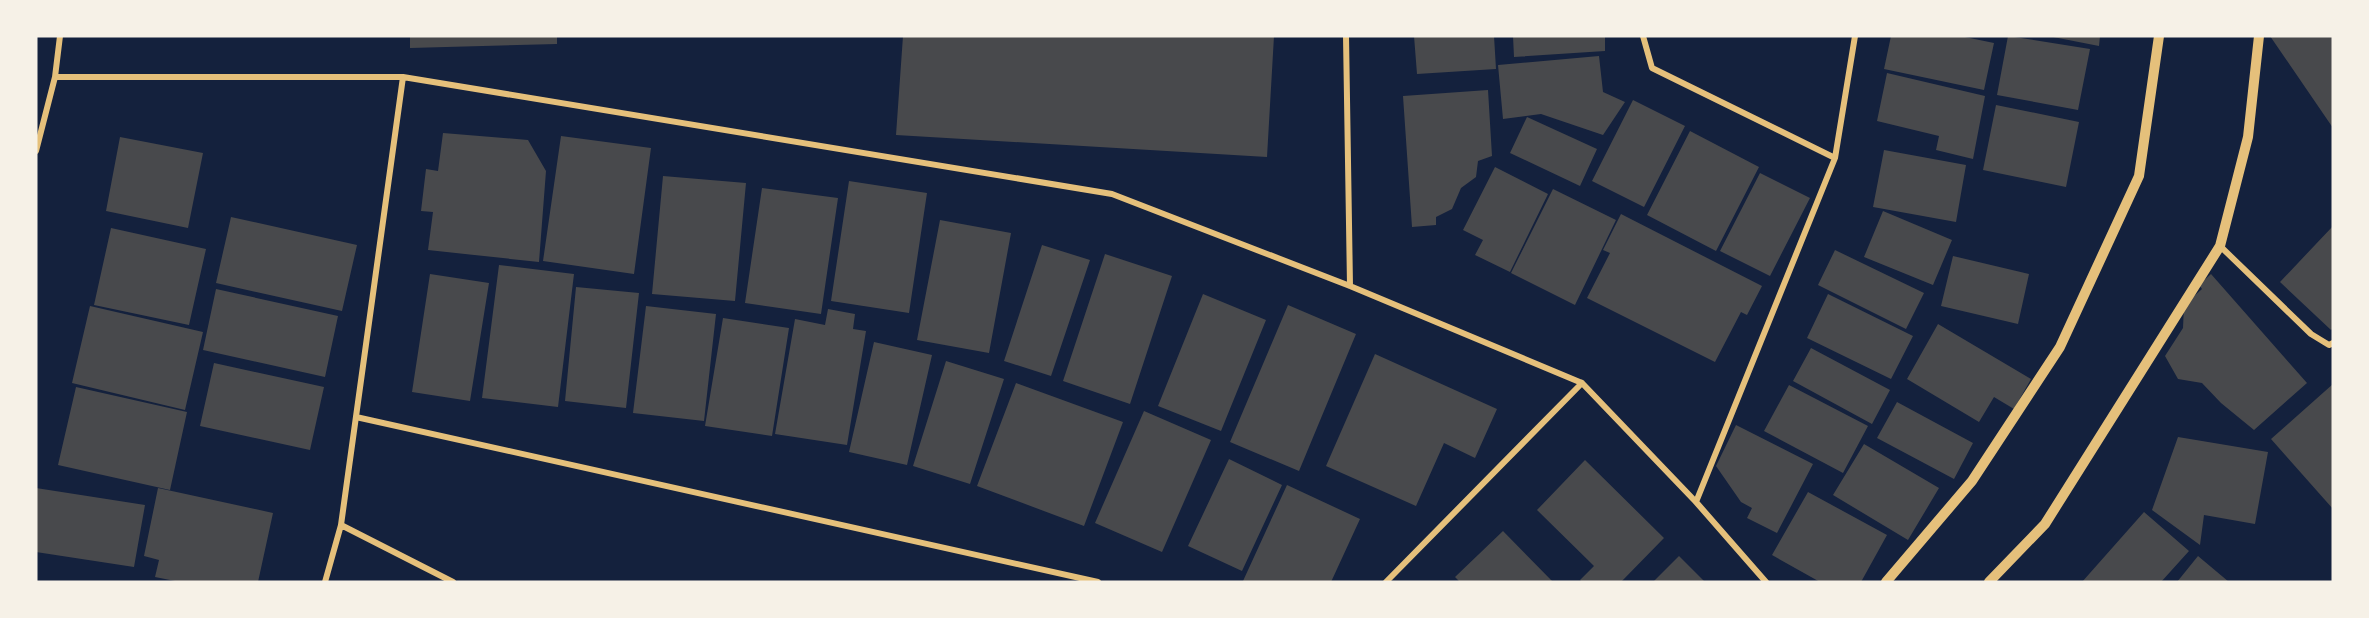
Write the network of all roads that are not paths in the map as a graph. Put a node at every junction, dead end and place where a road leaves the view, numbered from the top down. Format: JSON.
{"nodes":[{"id":1,"x":60,"y":36,"type":"edge"},
{"id":2,"x":1346,"y":36,"type":"edge"},
{"id":3,"x":1643,"y":36,"type":"edge"},
{"id":4,"x":1855,"y":36,"type":"edge"},
{"id":5,"x":2159,"y":36,"type":"edge"},
{"id":6,"x":2259,"y":36,"type":"edge"},
{"id":7,"x":55,"y":77,"type":"junction"},
{"id":8,"x":403,"y":77,"type":"junction"},
{"id":9,"x":38,"y":135,"type":"edge"},
{"id":10,"x":36,"y":151,"type":"edge"},
{"id":11,"x":1835,"y":158,"type":"junction"},
{"id":12,"x":2220,"y":246,"type":"junction"},
{"id":13,"x":1350,"y":286,"type":"junction"},
{"id":14,"x":2333,"y":343,"type":"edge"},
{"id":15,"x":1582,"y":383,"type":"junction"},
{"id":16,"x":356,"y":417,"type":"junction"},
{"id":17,"x":1696,"y":502,"type":"junction"},
{"id":18,"x":341,"y":525,"type":"junction"},
{"id":19,"x":325,"y":582,"type":"edge"},
{"id":20,"x":453,"y":582,"type":"edge"},
{"id":21,"x":1098,"y":582,"type":"edge"},
{"id":22,"x":1386,"y":582,"type":"edge"},
{"id":23,"x":1766,"y":582,"type":"edge"},
{"id":24,"x":1886,"y":582,"type":"edge"},
{"id":25,"x":1989,"y":582,"type":"edge"}],
"edges":[{"from":1,"to":7,"type":"street"},
{"from":2,"to":13,"type":"street"},
{"from":3,"to":11,"type":"street"},
{"from":4,"to":11,"type":"street"},
{"from":5,"to":24,"type":"street"},
{"from":6,"to":12,"type":"street"},
{"from":7,"to":8,"type":"street"},
{"from":7,"to":9,"type":"street"},
{"from":8,"to":13,"type":"street"},
{"from":8,"to":16,"type":"street"},
{"from":9,"to":10,"type":"street"},
{"from":11,"to":17,"type":"street"},
{"from":12,"to":14,"type":"street"},
{"from":12,"to":25,"type":"street"},
{"from":13,"to":15,"type":"street"},
{"from":15,"to":17,"type":"street"},
{"from":15,"to":22,"type":"street"},
{"from":16,"to":18,"type":"street"},
{"from":16,"to":21,"type":"street"},
{"from":17,"to":23,"type":"street"},
{"from":18,"to":19,"type":"street"},
{"from":18,"to":20,"type":"street"}]}
